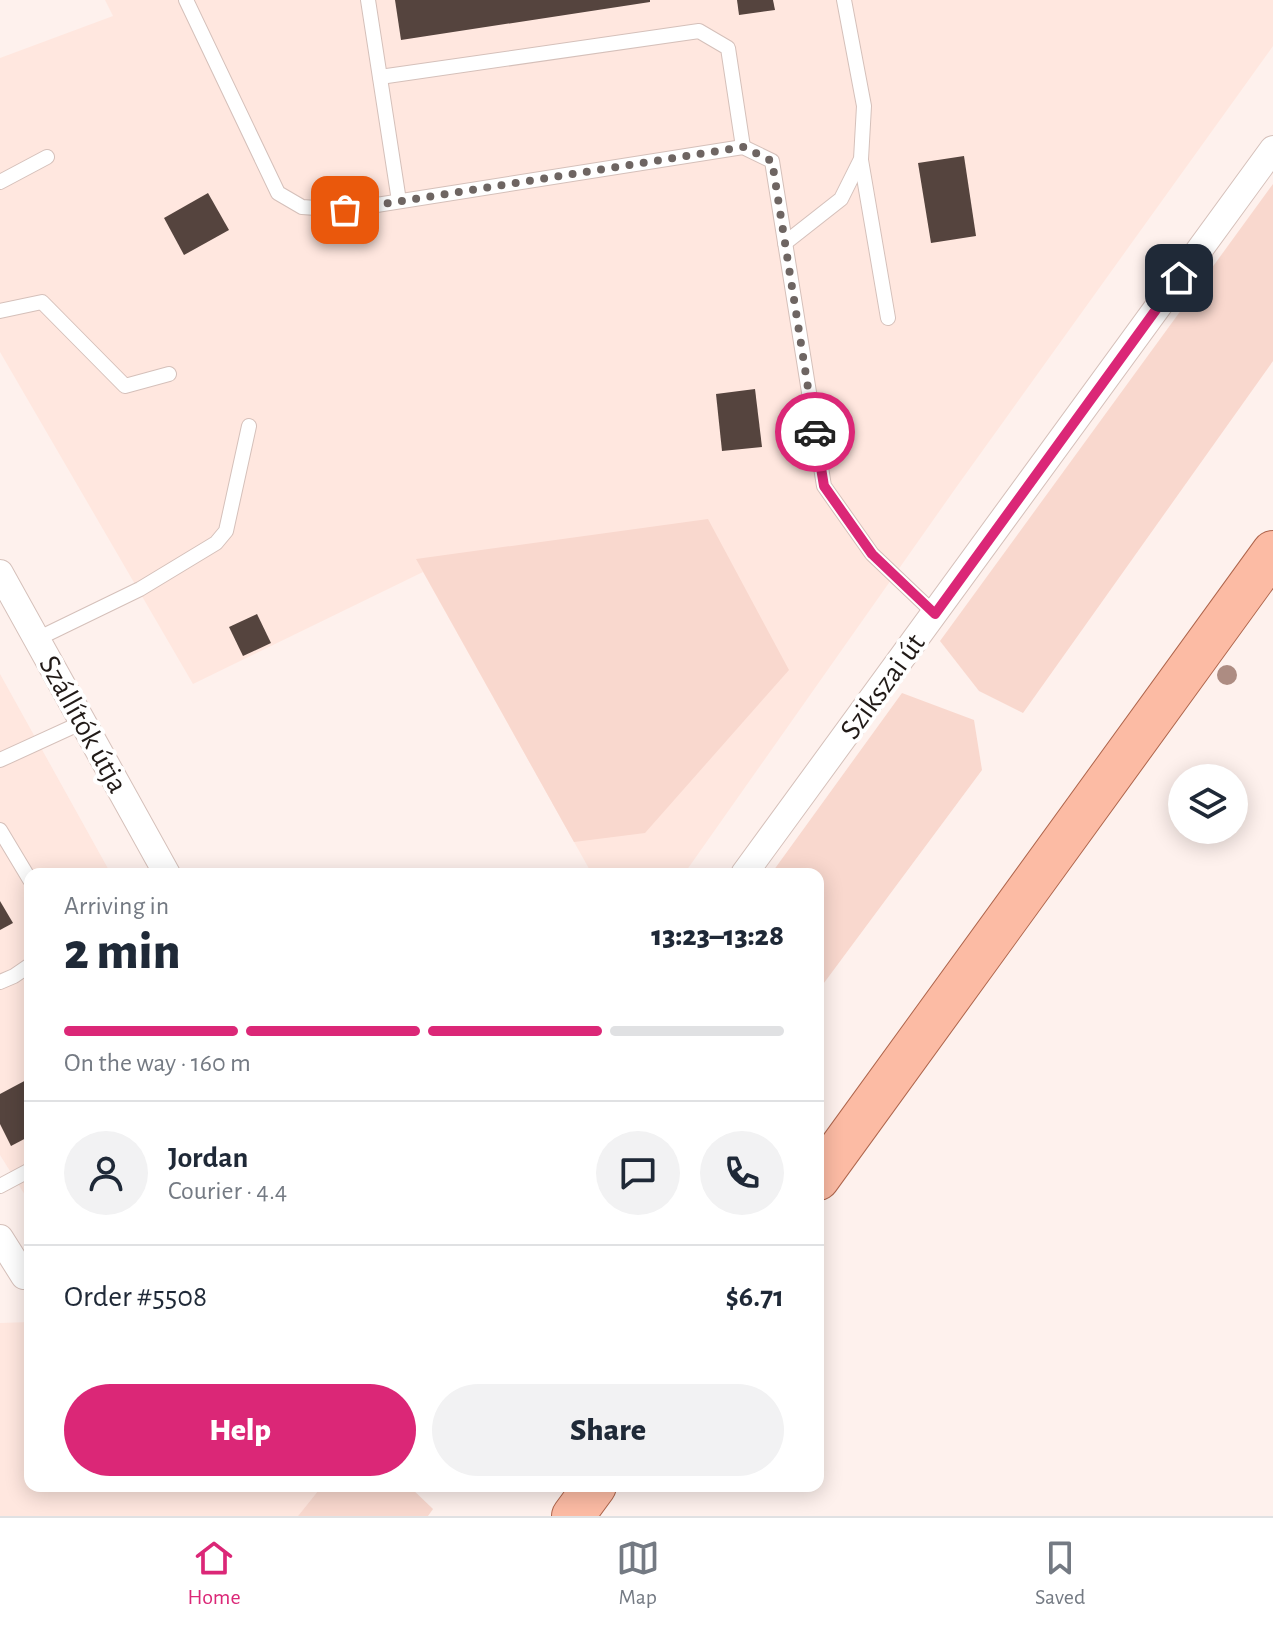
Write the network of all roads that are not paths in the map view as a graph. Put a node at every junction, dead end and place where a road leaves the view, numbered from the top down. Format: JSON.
{"nodes":[{"id":1,"x":186,"y":0,"type":"edge"},
{"id":2,"x":368,"y":0,"type":"edge"},
{"id":3,"x":844,"y":0,"type":"edge"},
{"id":4,"x":380,"y":77,"type":"junction"},
{"id":5,"x":743,"y":147,"type":"junction"},
{"id":6,"x":1273,"y":149,"type":"edge"},
{"id":7,"x":47,"y":157,"type":"dead end"},
{"id":8,"x":861,"y":159,"type":"junction"},
{"id":9,"x":0,"y":182,"type":"edge"},
{"id":10,"x":399,"y":201,"type":"junction"},
{"id":11,"x":785,"y":243,"type":"junction"},
{"id":12,"x":0,"y":311,"type":"edge"},
{"id":13,"x":888,"y":318,"type":"dead end"},
{"id":14,"x":169,"y":374,"type":"dead end"},
{"id":15,"x":249,"y":426,"type":"dead end"},
{"id":16,"x":1273,"y":552,"type":"edge"},
{"id":17,"x":0,"y":573,"type":"edge"},
{"id":18,"x":935,"y":614,"type":"junction"},
{"id":19,"x":37,"y":639,"type":"junction"},
{"id":20,"x":83,"y":722,"type":"junction"},
{"id":21,"x":0,"y":760,"type":"edge"},
{"id":22,"x":0,"y":830,"type":"edge"},
{"id":23,"x":164,"y":868,"type":"edge"},
{"id":24,"x":748,"y":868,"type":"edge"},
{"id":25,"x":24,"y":870,"type":"edge"},
{"id":26,"x":24,"y":969,"type":"edge"},
{"id":27,"x":0,"y":982,"type":"edge"},
{"id":28,"x":824,"y":1171,"type":"edge"},
{"id":29,"x":24,"y":1173,"type":"edge"},
{"id":30,"x":0,"y":1186,"type":"edge"},
{"id":31,"x":0,"y":1238,"type":"edge"},
{"id":32,"x":18,"y":1276,"type":"edge"},
{"id":33,"x":591,"y":1492,"type":"edge"},
{"id":34,"x":573,"y":1516,"type":"edge"}],
"edges":[{"from":1,"to":10,"type":"lane"},
{"from":2,"to":4,"type":"lane"},
{"from":3,"to":8,"type":"lane"},
{"from":4,"to":5,"type":"lane"},
{"from":4,"to":10,"type":"lane"},
{"from":5,"to":10,"type":"lane"},
{"from":5,"to":11,"type":"lane"},
{"from":6,"to":18,"type":"street","name":"Szikszai út"},
{"from":7,"to":9,"type":"lane"},
{"from":8,"to":11,"type":"lane"},
{"from":8,"to":13,"type":"lane"},
{"from":11,"to":18,"type":"lane"},
{"from":12,"to":14,"type":"lane"},
{"from":15,"to":19,"type":"lane"},
{"from":16,"to":28,"type":"main road"},
{"from":17,"to":19,"type":"street","name":"Szállítók útja"},
{"from":18,"to":24,"type":"street","name":"Szikszai út"},
{"from":19,"to":20,"type":"street","name":"Szállítók útja"},
{"from":20,"to":21,"type":"lane"},
{"from":20,"to":23,"type":"street","name":"Szállítók útja"},
{"from":22,"to":25,"type":"lane"},
{"from":26,"to":27,"type":"lane"},
{"from":29,"to":30,"type":"lane"},
{"from":31,"to":32,"type":"street"},
{"from":33,"to":34,"type":"main road"}]}
